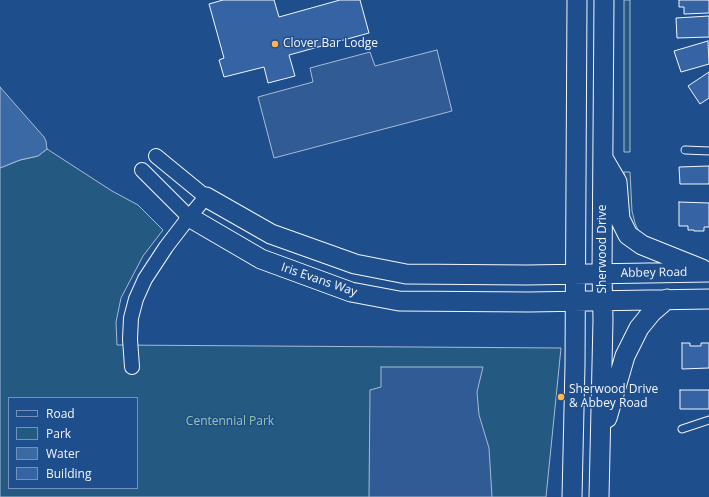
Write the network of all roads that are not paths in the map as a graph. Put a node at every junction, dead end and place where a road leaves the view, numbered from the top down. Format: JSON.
{"nodes":[{"id":1,"x":577,"y":0,"type":"edge"},
{"id":2,"x":604,"y":0,"type":"edge"},
{"id":3,"x":685,"y":150,"type":"dead end"},
{"id":4,"x":709,"y":151,"type":"edge"},
{"id":5,"x":156,"y":156,"type":"dead end"},
{"id":6,"x":603,"y":157,"type":"junction"},
{"id":7,"x":142,"y":170,"type":"dead end"},
{"id":8,"x":206,"y":196,"type":"junction"},
{"id":9,"x":189,"y":217,"type":"junction"},
{"id":10,"x":709,"y":272,"type":"edge"},
{"id":11,"x":602,"y":273,"type":"junction"},
{"id":12,"x":575,"y":274,"type":"junction"},
{"id":13,"x":667,"y":299,"type":"junction"},
{"id":14,"x":709,"y":299,"type":"edge"},
{"id":15,"x":575,"y":301,"type":"junction"},
{"id":16,"x":603,"y":301,"type":"junction"},
{"id":17,"x":132,"y":367,"type":"dead end"},
{"id":18,"x":709,"y":420,"type":"edge"},
{"id":19,"x":682,"y":430,"type":"dead end"},
{"id":20,"x":600,"y":444,"type":"junction"},
{"id":21,"x":572,"y":497,"type":"edge"},
{"id":22,"x":599,"y":497,"type":"edge"}],
"edges":[{"from":1,"to":12,"type":"main road"},
{"from":2,"to":6,"type":"main road","name":"Sherwood Drive"},
{"from":3,"to":4,"type":"lane"},
{"from":5,"to":8,"type":"street"},
{"from":6,"to":10,"type":"main road"},
{"from":6,"to":11,"type":"main road","name":"Sherwood Drive"},
{"from":7,"to":9,"type":"street","name":"Iris Evans Way"},
{"from":8,"to":9,"type":"street"},
{"from":8,"to":12,"type":"main road"},
{"from":9,"to":15,"type":"main road","name":"Iris Evans Way"},
{"from":9,"to":17,"type":"street"},
{"from":10,"to":11,"type":"main road","name":"Abbey Road"},
{"from":11,"to":12,"type":"main road","name":"Abbey Road"},
{"from":11,"to":16,"type":"main road","name":"Sherwood Drive"},
{"from":12,"to":15,"type":"main road"},
{"from":13,"to":14,"type":"main road"},
{"from":13,"to":16,"type":"main road"},
{"from":13,"to":20,"type":"main road"},
{"from":15,"to":16,"type":"main road"},
{"from":15,"to":21,"type":"main road"},
{"from":16,"to":20,"type":"main road","name":"Sherwood Drive"},
{"from":18,"to":19,"type":"lane"},
{"from":20,"to":22,"type":"main road","name":"Sherwood Drive"}]}
